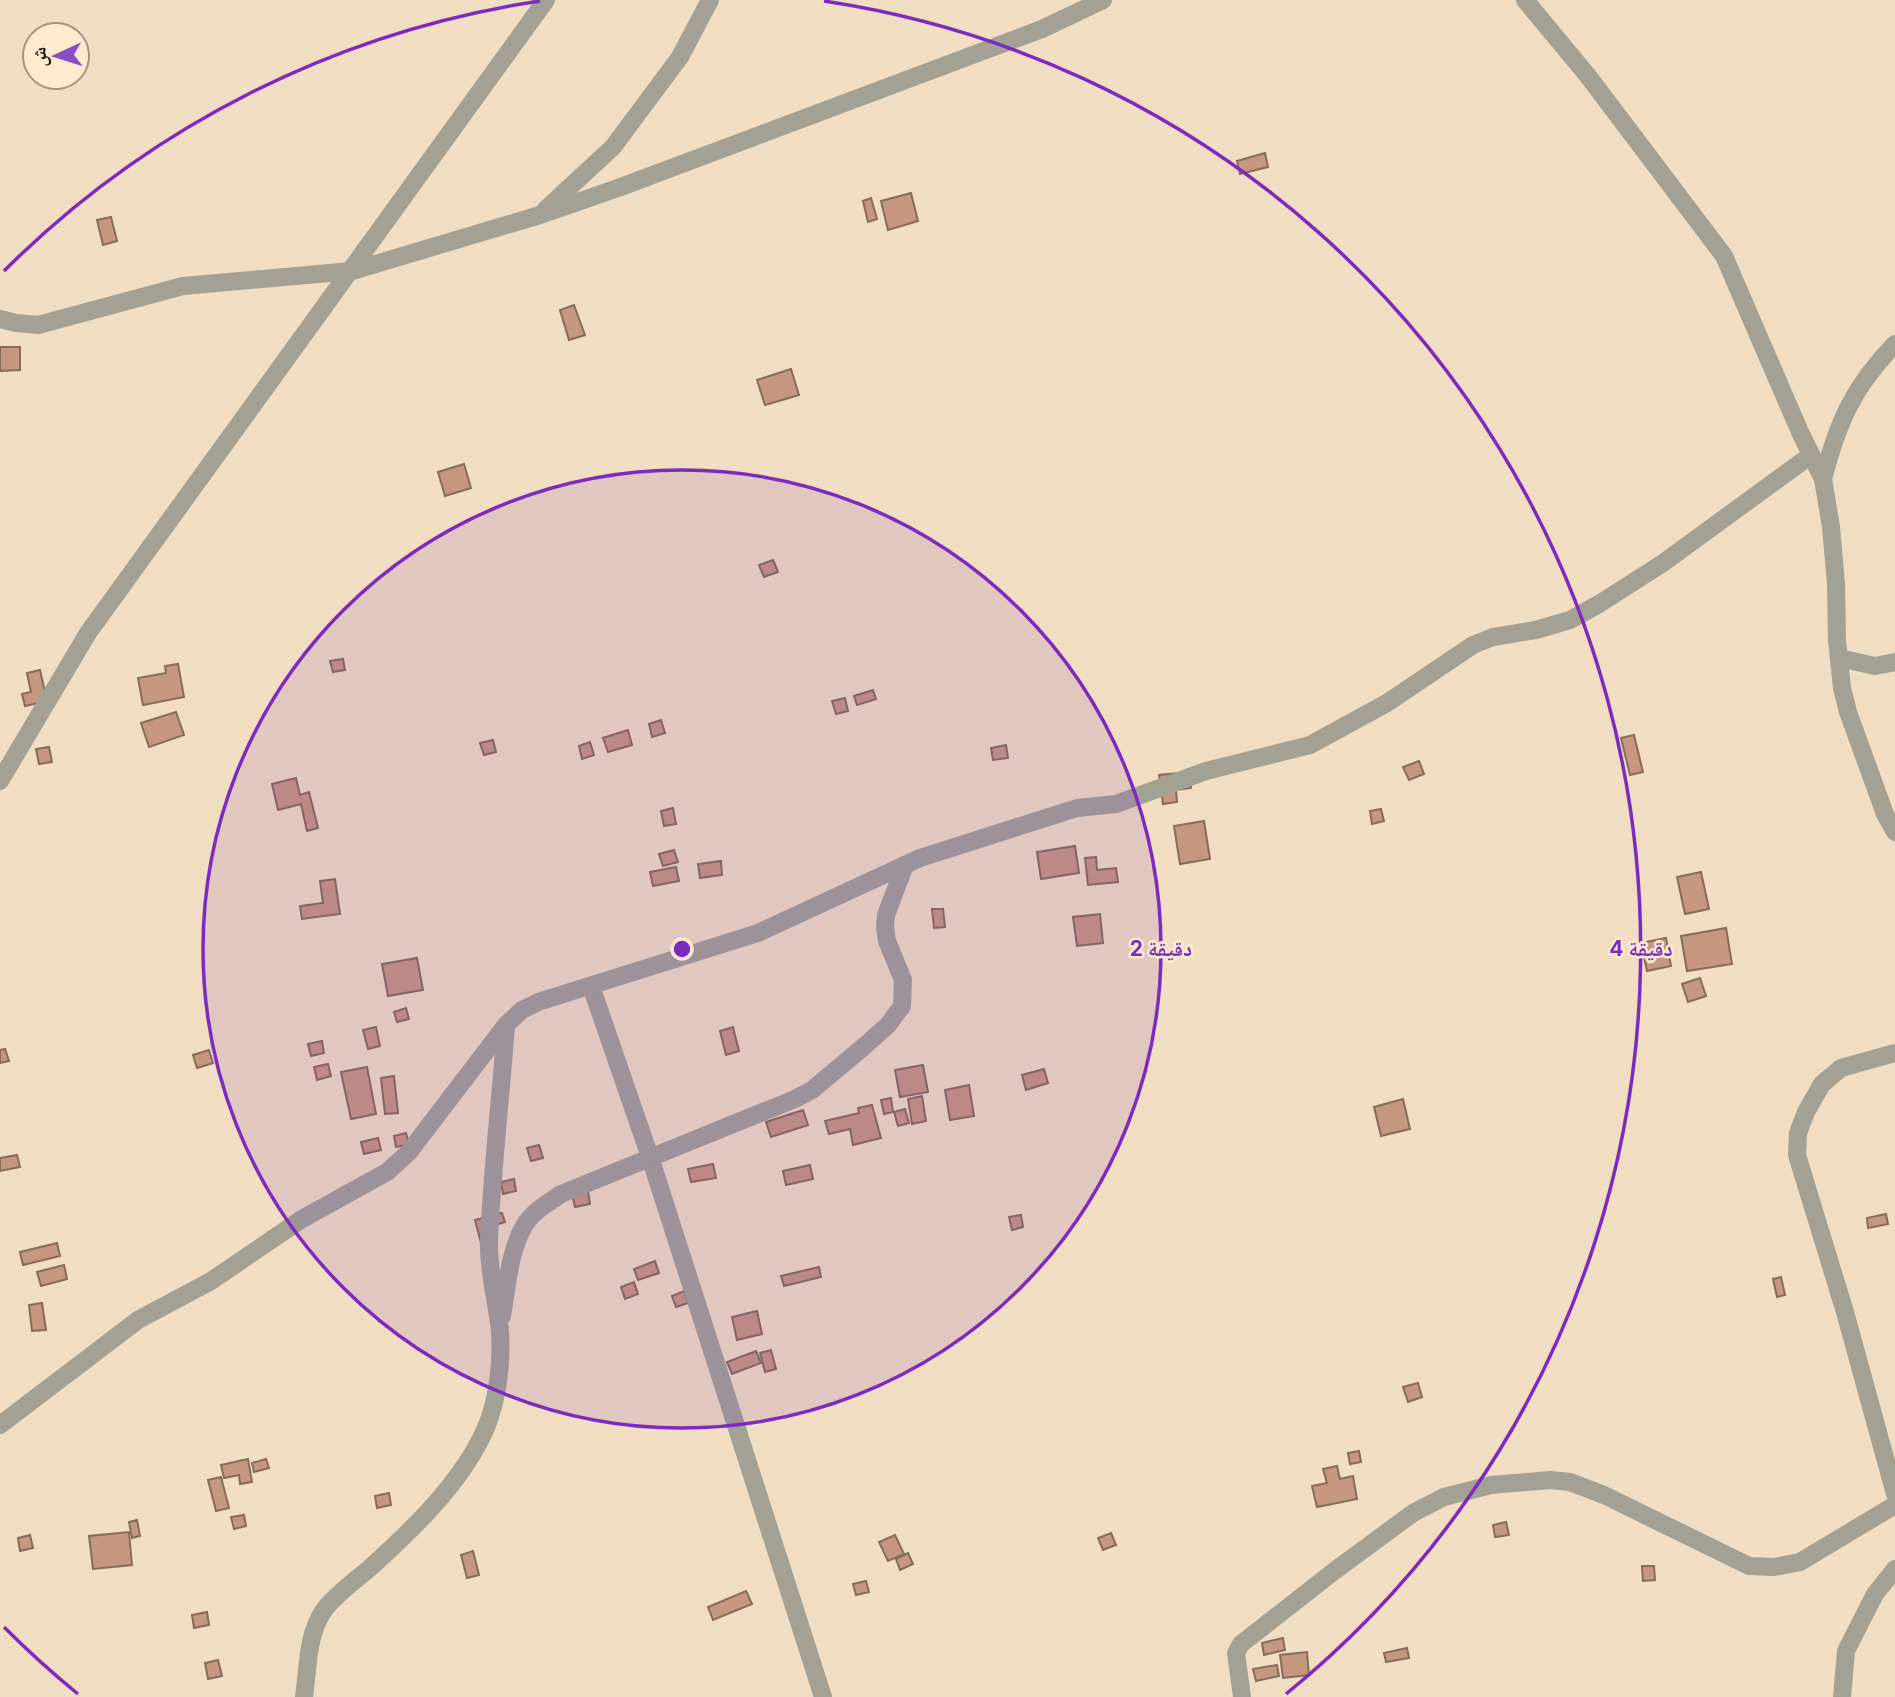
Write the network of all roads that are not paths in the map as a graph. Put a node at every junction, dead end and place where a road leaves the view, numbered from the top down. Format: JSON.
{"nodes":[{"id":1,"x":546,"y":0,"type":"edge"},
{"id":2,"x":710,"y":0,"type":"edge"},
{"id":3,"x":1103,"y":0,"type":"edge"},
{"id":4,"x":1525,"y":0,"type":"edge"},
{"id":5,"x":540,"y":215,"type":"junction"},
{"id":6,"x":352,"y":271,"type":"junction"},
{"id":7,"x":0,"y":320,"type":"edge"},
{"id":8,"x":1895,"y":344,"type":"edge"},
{"id":9,"x":1811,"y":455,"type":"junction"},
{"id":10,"x":1823,"y":479,"type":"junction"},
{"id":11,"x":1839,"y":658,"type":"junction"},
{"id":12,"x":1895,"y":662,"type":"edge"},
{"id":13,"x":0,"y":781,"type":"edge"},
{"id":14,"x":1895,"y":832,"type":"edge"},
{"id":15,"x":905,"y":865,"type":"junction"},
{"id":16,"x":591,"y":985,"type":"junction"},
{"id":17,"x":506,"y":1025,"type":"junction"},
{"id":18,"x":1895,"y":1053,"type":"edge"},
{"id":19,"x":650,"y":1157,"type":"junction"},
{"id":20,"x":500,"y":1330,"type":"junction"},
{"id":21,"x":0,"y":1425,"type":"edge"},
{"id":22,"x":1895,"y":1494,"type":"edge"},
{"id":23,"x":1895,"y":1505,"type":"edge"},
{"id":24,"x":1895,"y":1569,"type":"edge"},
{"id":25,"x":304,"y":1697,"type":"edge"},
{"id":26,"x":823,"y":1697,"type":"edge"},
{"id":27,"x":1242,"y":1697,"type":"edge"},
{"id":28,"x":1842,"y":1697,"type":"edge"}],
"edges":[{"from":1,"to":6,"type":"street"},
{"from":2,"to":5,"type":"street"},
{"from":3,"to":5,"type":"street"},
{"from":4,"to":9,"type":"street"},
{"from":5,"to":6,"type":"street"},
{"from":6,"to":7,"type":"street"},
{"from":6,"to":13,"type":"street"},
{"from":8,"to":10,"type":"street"},
{"from":9,"to":10,"type":"street"},
{"from":9,"to":15,"type":"street"},
{"from":10,"to":11,"type":"street"},
{"from":11,"to":12,"type":"street"},
{"from":11,"to":14,"type":"street"},
{"from":15,"to":16,"type":"street"},
{"from":15,"to":19,"type":"street"},
{"from":16,"to":17,"type":"street"},
{"from":16,"to":19,"type":"street"},
{"from":17,"to":20,"type":"street"},
{"from":17,"to":21,"type":"street"},
{"from":18,"to":22,"type":"street"},
{"from":19,"to":20,"type":"street"},
{"from":19,"to":26,"type":"street"},
{"from":20,"to":25,"type":"street"},
{"from":23,"to":27,"type":"street"},
{"from":24,"to":28,"type":"street"}]}
